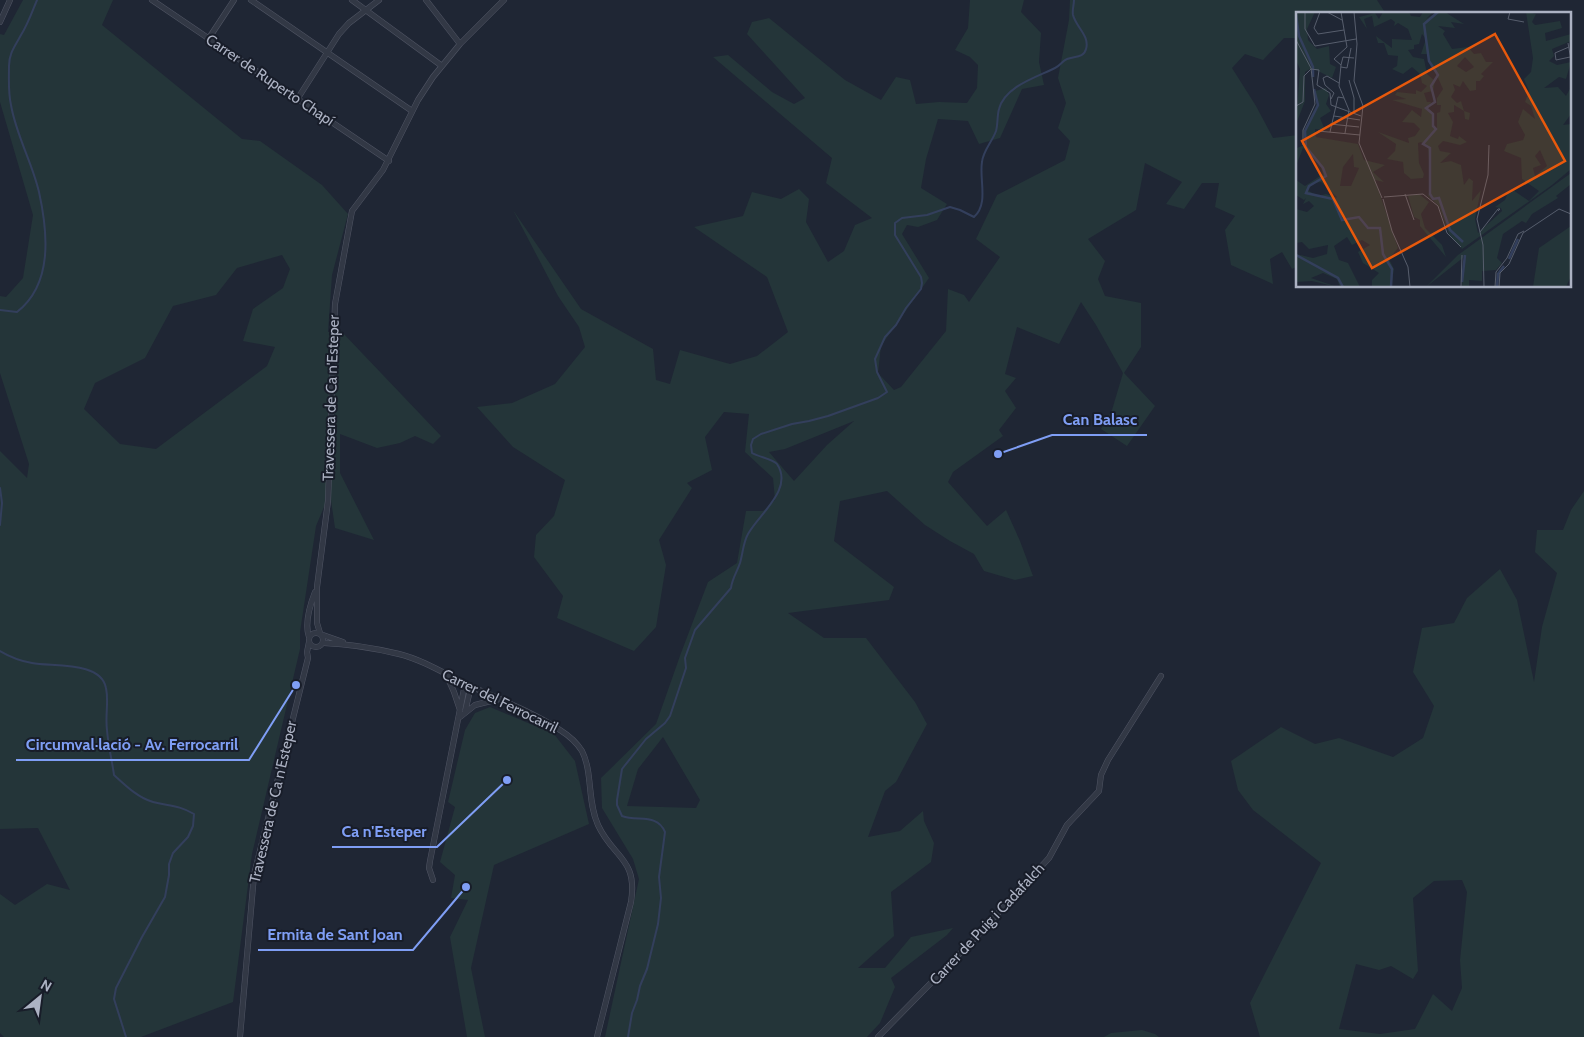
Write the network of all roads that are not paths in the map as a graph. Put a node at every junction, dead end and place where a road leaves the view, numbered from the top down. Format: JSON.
{"nodes":[{"id":1,"x":10,"y":0,"type":"edge"},
{"id":2,"x":152,"y":0,"type":"edge"},
{"id":3,"x":234,"y":0,"type":"edge"},
{"id":4,"x":251,"y":0,"type":"edge"},
{"id":5,"x":352,"y":0,"type":"edge"},
{"id":6,"x":379,"y":0,"type":"edge"},
{"id":7,"x":426,"y":0,"type":"edge"},
{"id":8,"x":504,"y":0,"type":"edge"},
{"id":9,"x":367,"y":10,"type":"junction"},
{"id":10,"x":0,"y":22,"type":"edge"},
{"id":11,"x":209,"y":38,"type":"junction"},
{"id":12,"x":460,"y":44,"type":"junction"},
{"id":13,"x":327,"y":52,"type":"junction"},
{"id":14,"x":442,"y":66,"type":"junction"},
{"id":15,"x":298,"y":98,"type":"junction"},
{"id":16,"x":412,"y":110,"type":"junction"},
{"id":17,"x":388,"y":161,"type":"junction"},
{"id":18,"x":317,"y":587,"type":"junction"},
{"id":19,"x":321,"y":634,"type":"junction"},
{"id":20,"x":309,"y":640,"type":"junction"},
{"id":21,"x":324,"y":643,"type":"junction"},
{"id":22,"x":351,"y":645,"type":"junction"},
{"id":23,"x":318,"y":647,"type":"junction"},
{"id":24,"x":308,"y":658,"type":"junction"},
{"id":25,"x":446,"y":674,"type":"junction"},
{"id":26,"x":1160,"y":676,"type":"dead end"},
{"id":27,"x":468,"y":685,"type":"junction"},
{"id":28,"x":498,"y":699,"type":"junction"},
{"id":29,"x":462,"y":714,"type":"junction"},
{"id":30,"x":433,"y":880,"type":"dead end"},
{"id":31,"x":240,"y":1037,"type":"edge"},
{"id":32,"x":597,"y":1037,"type":"edge"},
{"id":33,"x":878,"y":1037,"type":"edge"}],
"edges":[{"from":1,"to":10,"type":"street"},
{"from":2,"to":11,"type":"street","name":"Carrer de Ruperto Chapí"},
{"from":3,"to":11,"type":"street"},
{"from":4,"to":13,"type":"street"},
{"from":5,"to":9,"type":"street"},
{"from":6,"to":9,"type":"street"},
{"from":7,"to":12,"type":"street"},
{"from":8,"to":12,"type":"street"},
{"from":9,"to":13,"type":"street"},
{"from":9,"to":14,"type":"street"},
{"from":11,"to":15,"type":"street","name":"Carrer de Ruperto Chapí"},
{"from":12,"to":14,"type":"street"},
{"from":13,"to":15,"type":"street"},
{"from":13,"to":16,"type":"street"},
{"from":14,"to":16,"type":"street"},
{"from":15,"to":17,"type":"street","name":"Carrer de Ruperto Chapí"},
{"from":16,"to":17,"type":"street"},
{"from":17,"to":18,"type":"street","name":"Travessera de Ca n'Esteper"},
{"from":18,"to":19,"type":"street","name":"Travessera de Ca n'Esteper"},
{"from":18,"to":20,"type":"street","name":"Travessera de Ca n'Esteper"},
{"from":19,"to":20,"type":"street"},
{"from":19,"to":21,"type":"street"},
{"from":19,"to":22,"type":"street","name":"Carrer del Ferrocarril"},
{"from":20,"to":23,"type":"street"},
{"from":20,"to":24,"type":"street","name":"Travessera de Ca n'Esteper"},
{"from":21,"to":22,"type":"street","name":"Carrer del Ferrocarril"},
{"from":21,"to":23,"type":"street"},
{"from":22,"to":25,"type":"street","name":"Carrer del Ferrocarril"},
{"from":23,"to":24,"type":"street","name":"Travessera de Ca n'Esteper"},
{"from":24,"to":31,"type":"street","name":"Travessera de Ca n'Esteper"},
{"from":25,"to":27,"type":"street","name":"Carrer del Ferrocarril"},
{"from":25,"to":29,"type":"street"},
{"from":26,"to":33,"type":"street","name":"Carrer de Puig i Cadafalch"},
{"from":27,"to":28,"type":"street","name":"Carrer del Ferrocarril"},
{"from":27,"to":29,"type":"street"},
{"from":28,"to":29,"type":"street"},
{"from":28,"to":32,"type":"street","name":"Carrer del Ferrocarril"},
{"from":29,"to":30,"type":"street"}]}
